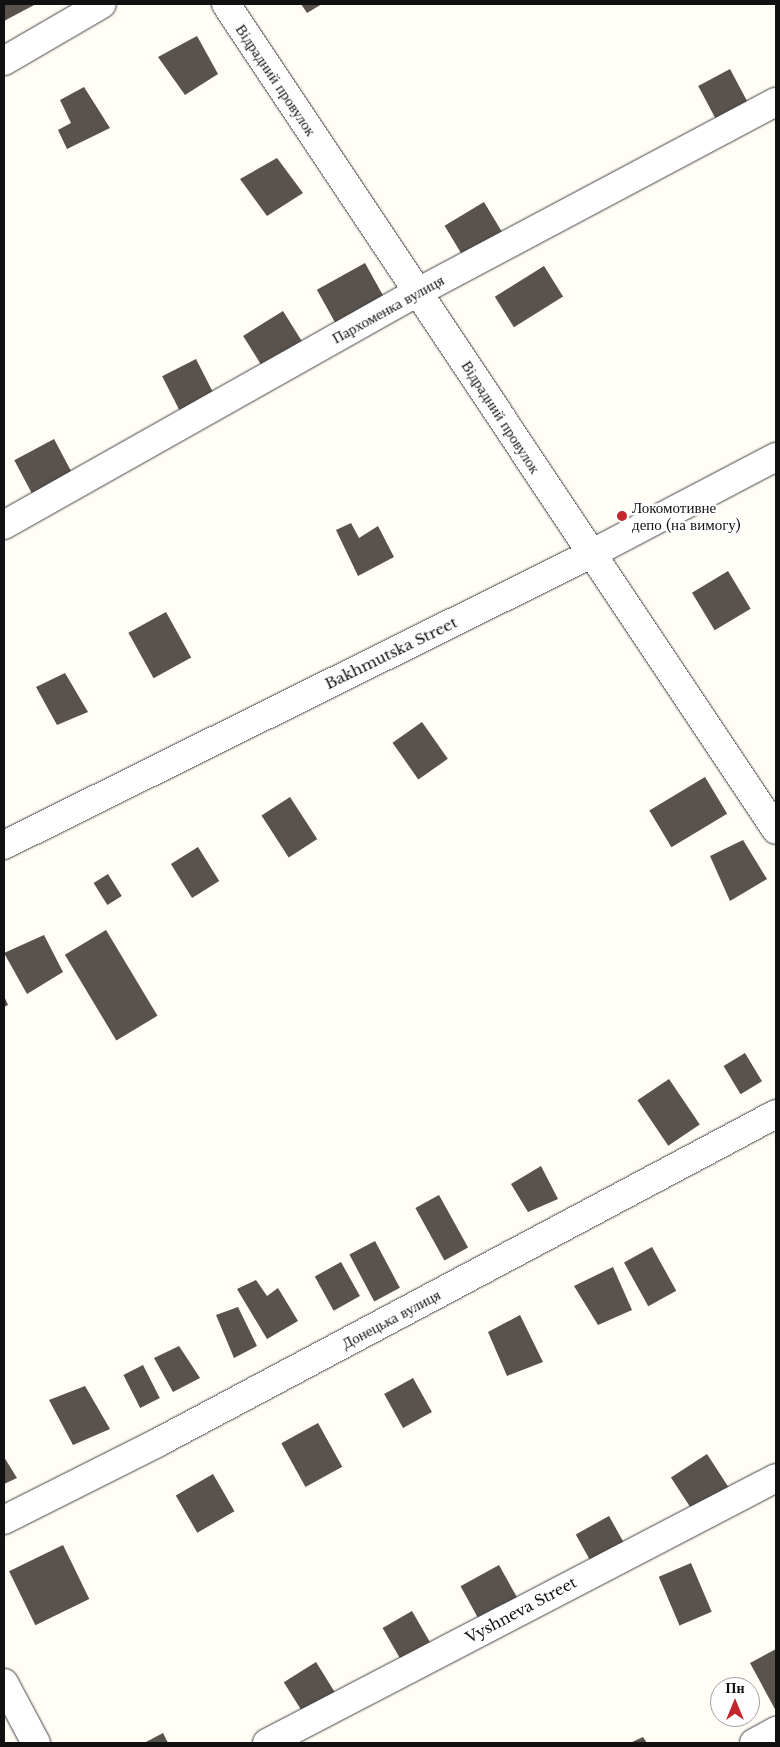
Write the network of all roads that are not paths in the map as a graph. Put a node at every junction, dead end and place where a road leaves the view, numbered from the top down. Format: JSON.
{"nodes":[{"id":1,"x":102,"y":4,"type":"edge"},
{"id":2,"x":226,"y":4,"type":"edge"},
{"id":3,"x":4,"y":61,"type":"edge"},
{"id":4,"x":776,"y":102,"type":"edge"},
{"id":5,"x":418,"y":292,"type":"junction"},
{"id":6,"x":776,"y":457,"type":"edge"},
{"id":7,"x":4,"y":525,"type":"edge"},
{"id":8,"x":591,"y":554,"type":"junction"},
{"id":9,"x":776,"y":830,"type":"edge"},
{"id":10,"x":4,"y":845,"type":"edge"},
{"id":11,"x":776,"y":1114,"type":"edge"},
{"id":12,"x":776,"y":1478,"type":"edge"},
{"id":13,"x":4,"y":1520,"type":"edge"},
{"id":14,"x":4,"y":1683,"type":"edge"},
{"id":15,"x":776,"y":1731,"type":"edge"},
{"id":16,"x":36,"y":1743,"type":"edge"},
{"id":17,"x":267,"y":1743,"type":"edge"},
{"id":18,"x":754,"y":1743,"type":"edge"}],
"edges":[{"from":1,"to":3,"type":"street"},
{"from":2,"to":5,"type":"street","name":"Відрадний провулок"},
{"from":4,"to":5,"type":"street","name":"Пархоменка вулиця"},
{"from":5,"to":7,"type":"street","name":"Пархоменка вулиця"},
{"from":5,"to":8,"type":"street","name":"Відрадний провулок"},
{"from":6,"to":8,"type":"street","name":"Bakhmutska Street"},
{"from":8,"to":9,"type":"street","name":"Відрадний провулок"},
{"from":8,"to":10,"type":"street","name":"Bakhmutska Street"},
{"from":11,"to":13,"type":"street","name":"Донецька вулиця"},
{"from":12,"to":17,"type":"street","name":"Vyshneva Street"},
{"from":14,"to":16,"type":"street"},
{"from":15,"to":18,"type":"street"}]}
